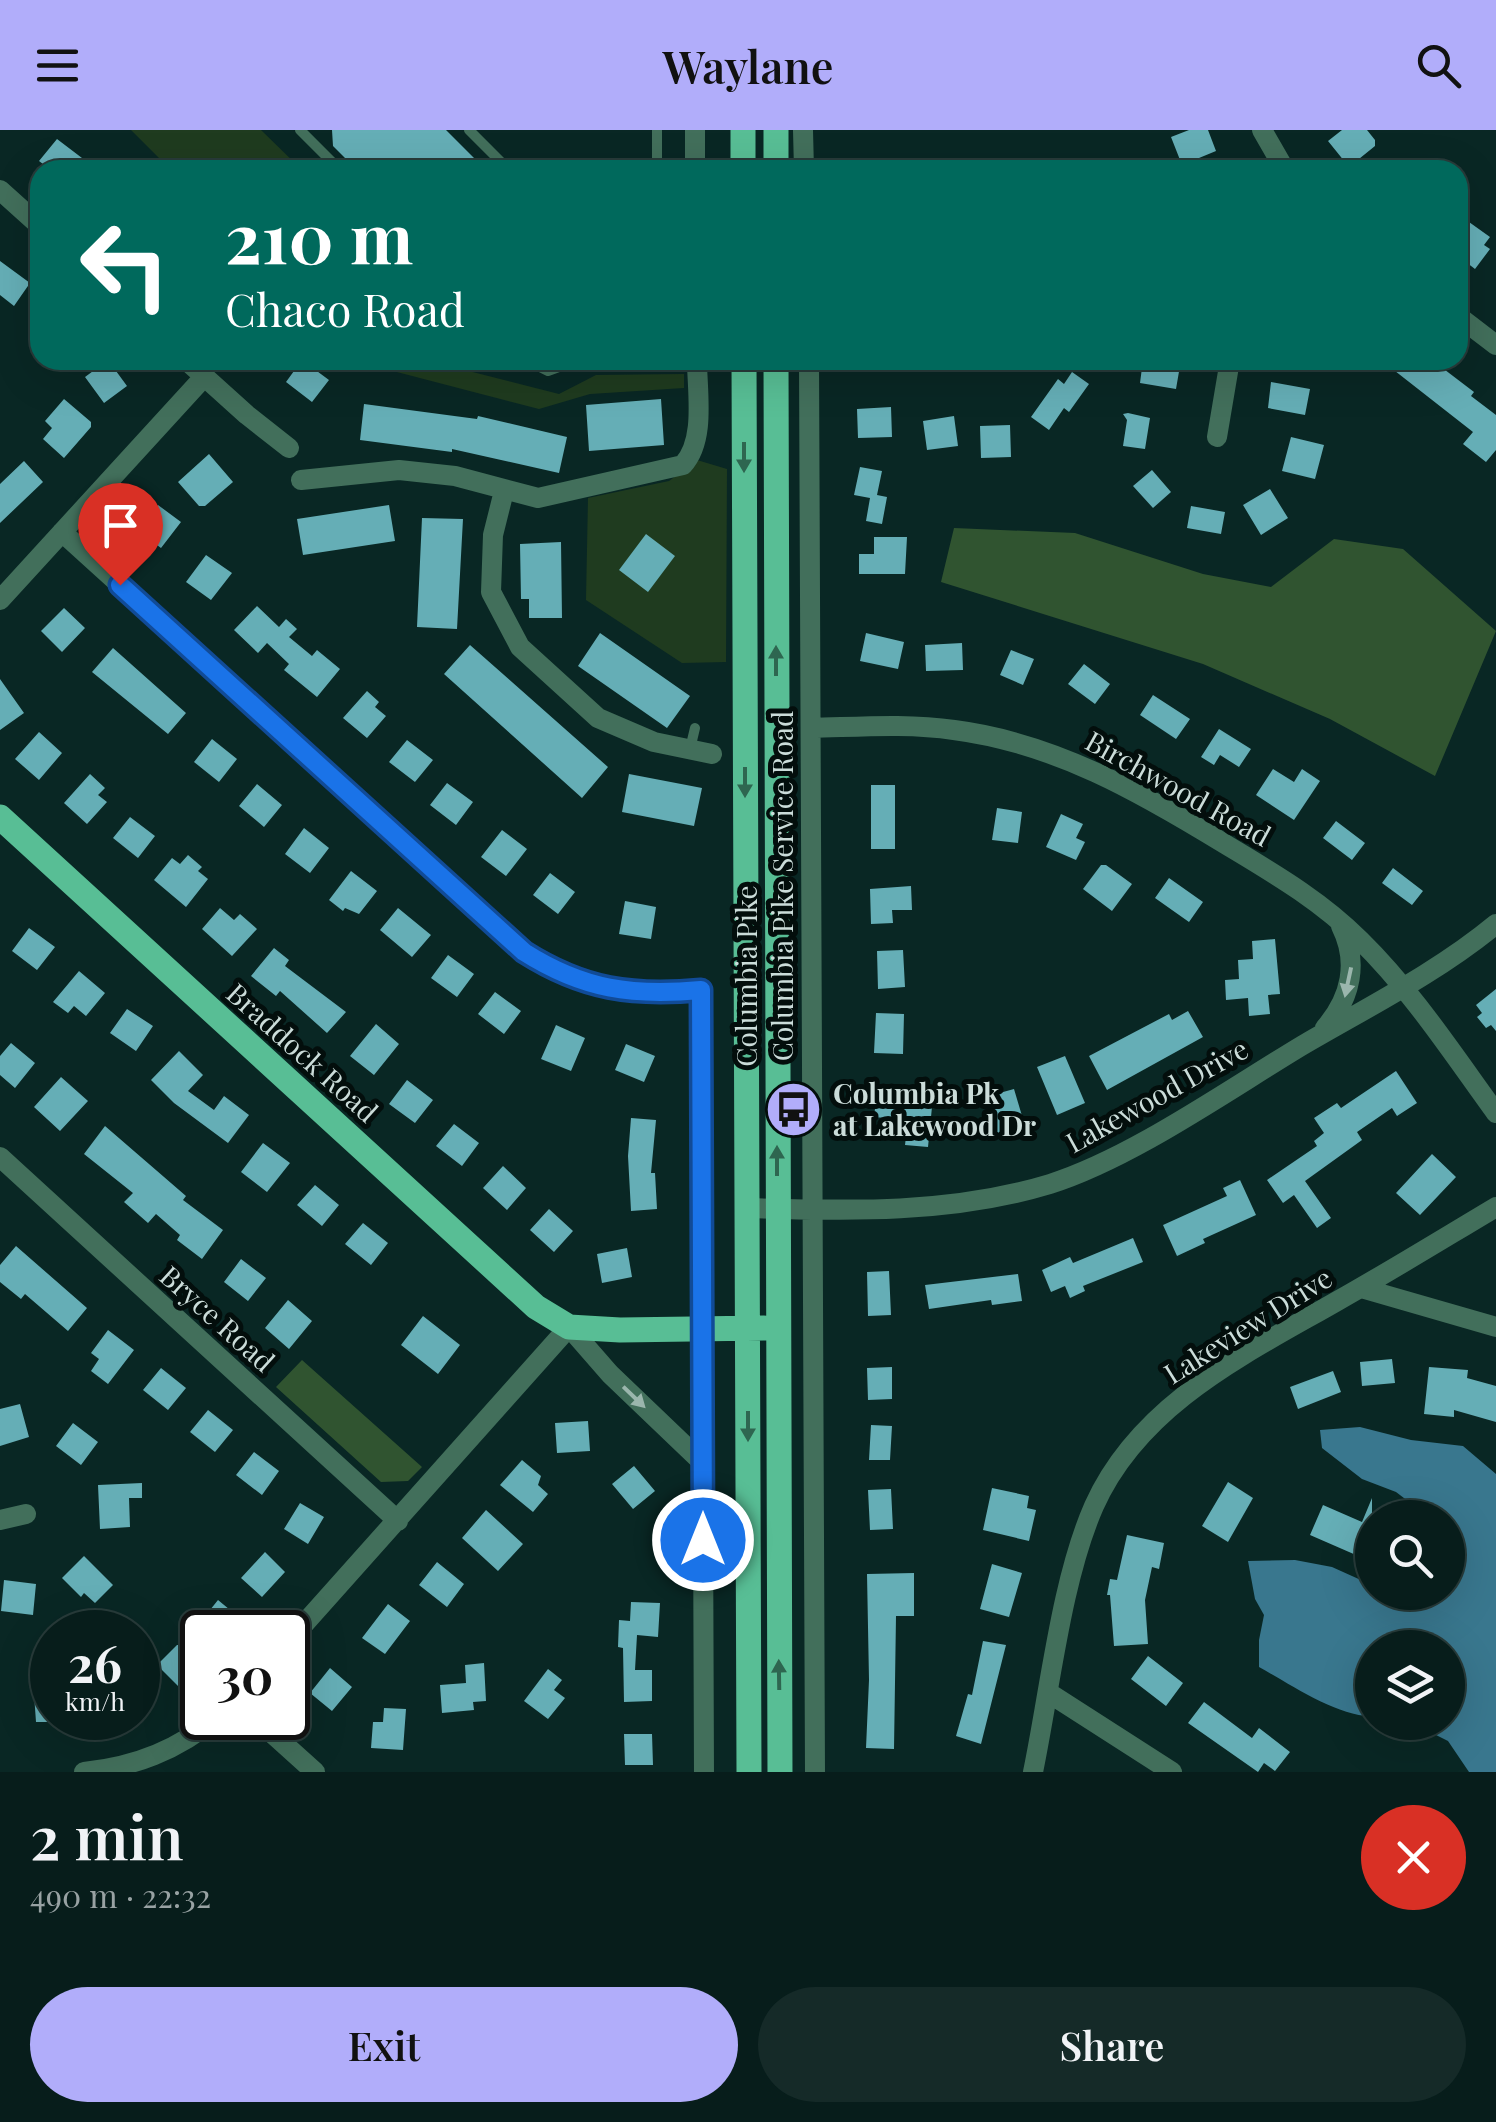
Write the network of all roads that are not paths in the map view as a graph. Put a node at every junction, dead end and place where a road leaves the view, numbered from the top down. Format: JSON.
{"nodes":[{"id":1,"x":300,"y":130,"type":"edge"},
{"id":2,"x":469,"y":130,"type":"edge"},
{"id":3,"x":657,"y":130,"type":"edge"},
{"id":4,"x":694,"y":130,"type":"edge"},
{"id":5,"x":743,"y":130,"type":"edge"},
{"id":6,"x":776,"y":130,"type":"edge"},
{"id":7,"x":803,"y":130,"type":"edge"},
{"id":8,"x":1262,"y":130,"type":"edge"},
{"id":9,"x":330,"y":160,"type":"edge"},
{"id":10,"x":499,"y":160,"type":"edge"},
{"id":11,"x":658,"y":160,"type":"edge"},
{"id":12,"x":695,"y":160,"type":"edge"},
{"id":13,"x":744,"y":160,"type":"edge"},
{"id":14,"x":776,"y":160,"type":"edge"},
{"id":15,"x":804,"y":160,"type":"edge"},
{"id":16,"x":1280,"y":160,"type":"edge"},
{"id":17,"x":0,"y":190,"type":"edge"},
{"id":18,"x":30,"y":217,"type":"edge"},
{"id":19,"x":1468,"y":324,"type":"edge"},
{"id":20,"x":1496,"y":345,"type":"edge"},
{"id":21,"x":197,"y":370,"type":"edge"},
{"id":22,"x":697,"y":370,"type":"edge"},
{"id":23,"x":744,"y":370,"type":"edge"},
{"id":24,"x":776,"y":370,"type":"edge"},
{"id":25,"x":809,"y":370,"type":"edge"},
{"id":26,"x":1228,"y":370,"type":"edge"},
{"id":27,"x":204,"y":377,"type":"junction"},
{"id":28,"x":1217,"y":437,"type":"dead end"},
{"id":29,"x":289,"y":448,"type":"dead end"},
{"id":30,"x":301,"y":480,"type":"dead end"},
{"id":31,"x":504,"y":492,"type":"junction"},
{"id":32,"x":62,"y":532,"type":"junction"},
{"id":33,"x":0,"y":600,"type":"edge"},
{"id":34,"x":695,"y":728,"type":"dead end"},
{"id":35,"x":810,"y":728,"type":"junction"},
{"id":36,"x":690,"y":750,"type":"junction"},
{"id":37,"x":712,"y":754,"type":"dead end"},
{"id":38,"x":0,"y":817,"type":"edge"},
{"id":39,"x":1330,"y":912,"type":"junction"},
{"id":40,"x":1496,"y":924,"type":"edge"},
{"id":41,"x":1402,"y":986,"type":"junction"},
{"id":42,"x":1306,"y":1044,"type":"junction"},
{"id":43,"x":1496,"y":1113,"type":"edge"},
{"id":44,"x":0,"y":1157,"type":"edge"},
{"id":45,"x":1496,"y":1207,"type":"edge"},
{"id":46,"x":748,"y":1208,"type":"junction"},
{"id":47,"x":776,"y":1209,"type":"junction"},
{"id":48,"x":812,"y":1210,"type":"junction"},
{"id":49,"x":1361,"y":1288,"type":"junction"},
{"id":50,"x":569,"y":1327,"type":"junction"},
{"id":51,"x":1496,"y":1327,"type":"edge"},
{"id":52,"x":748,"y":1328,"type":"junction"},
{"id":53,"x":777,"y":1328,"type":"junction"},
{"id":54,"x":702,"y":1329,"type":"junction"},
{"id":55,"x":703,"y":1463,"type":"junction"},
{"id":56,"x":26,"y":1514,"type":"dead end"},
{"id":57,"x":0,"y":1520,"type":"edge"},
{"id":58,"x":398,"y":1521,"type":"junction"},
{"id":59,"x":310,"y":1618,"type":"edge"},
{"id":60,"x":1050,"y":1693,"type":"junction"},
{"id":61,"x":184,"y":1740,"type":"edge"},
{"id":62,"x":279,"y":1740,"type":"edge"},
{"id":63,"x":128,"y":1768,"type":"edge"},
{"id":64,"x":84,"y":1772,"type":"edge"},
{"id":65,"x":315,"y":1772,"type":"edge"},
{"id":66,"x":704,"y":1772,"type":"edge"},
{"id":67,"x":748,"y":1772,"type":"edge"},
{"id":68,"x":780,"y":1772,"type":"edge"},
{"id":69,"x":815,"y":1772,"type":"edge"},
{"id":70,"x":1034,"y":1772,"type":"edge"},
{"id":71,"x":1172,"y":1772,"type":"edge"}],
"edges":[{"from":1,"to":9,"type":"lane"},
{"from":2,"to":10,"type":"lane"},
{"from":3,"to":11,"type":"lane"},
{"from":4,"to":12,"type":"street"},
{"from":5,"to":13,"type":"main road"},
{"from":6,"to":14,"type":"main road"},
{"from":7,"to":15,"type":"street"},
{"from":8,"to":16,"type":"street"},
{"from":17,"to":18,"type":"street"},
{"from":19,"to":20,"type":"street"},
{"from":21,"to":27,"type":"street"},
{"from":22,"to":31,"type":"street"},
{"from":23,"to":46,"type":"main road","name":"Columbia Pike","one_way":true},
{"from":47,"to":24,"type":"main road","name":"Columbia Pike","one_way":true},
{"from":25,"to":35,"type":"street","name":"Columbia Pike Service Road"},
{"from":26,"to":28,"type":"street"},
{"from":27,"to":29,"type":"street"},
{"from":27,"to":32,"type":"street"},
{"from":30,"to":31,"type":"street"},
{"from":31,"to":36,"type":"street"},
{"from":32,"to":33,"type":"street"},
{"from":32,"to":54,"type":"street"},
{"from":34,"to":36,"type":"lane"},
{"from":35,"to":39,"type":"street","name":"Birchwood Road"},
{"from":35,"to":48,"type":"street","name":"Columbia Pike Service Road"},
{"from":36,"to":37,"type":"street"},
{"from":38,"to":50,"type":"main road","name":"Braddock Road"},
{"from":39,"to":41,"type":"street","name":"Birchwood Road"},
{"from":39,"to":42,"type":"street","name":"Birchwood Road","one_way":true},
{"from":40,"to":41,"type":"street","name":"Lakewood Drive"},
{"from":41,"to":42,"type":"street","name":"Lakewood Drive"},
{"from":41,"to":43,"type":"street","name":"Birchwood Road"},
{"from":42,"to":48,"type":"street","name":"Lakewood Drive"},
{"from":44,"to":58,"type":"street","name":"Bryce Road"},
{"from":45,"to":49,"type":"street","name":"Lakeview Drive"},
{"from":46,"to":47,"type":"street","name":"Lakewood Drive"},
{"from":46,"to":52,"type":"main road","name":"Columbia Pike"},
{"from":47,"to":48,"type":"street","name":"Lakewood Drive"},
{"from":47,"to":53,"type":"main road","name":"Columbia Pike"},
{"from":48,"to":69,"type":"street","name":"Columbia Pike Service Road"},
{"from":49,"to":51,"type":"street"},
{"from":49,"to":60,"type":"street","name":"Lakeview Drive"},
{"from":50,"to":54,"type":"main road"},
{"from":50,"to":55,"type":"street","name":"Braddock Road","one_way":true},
{"from":50,"to":58,"type":"street"},
{"from":52,"to":53,"type":"main road"},
{"from":52,"to":54,"type":"main road"},
{"from":52,"to":67,"type":"main road","name":"Columbia Pike","one_way":true},
{"from":68,"to":53,"type":"main road","name":"Columbia Pike","one_way":true},
{"from":54,"to":55,"type":"street"},
{"from":55,"to":66,"type":"street"},
{"from":56,"to":57,"type":"street"},
{"from":58,"to":59,"type":"street"},
{"from":60,"to":70,"type":"street","name":"Lakeview Drive"},
{"from":60,"to":71,"type":"street"},
{"from":61,"to":63,"type":"street"},
{"from":62,"to":65,"type":"street"},
{"from":63,"to":64,"type":"street"}]}
